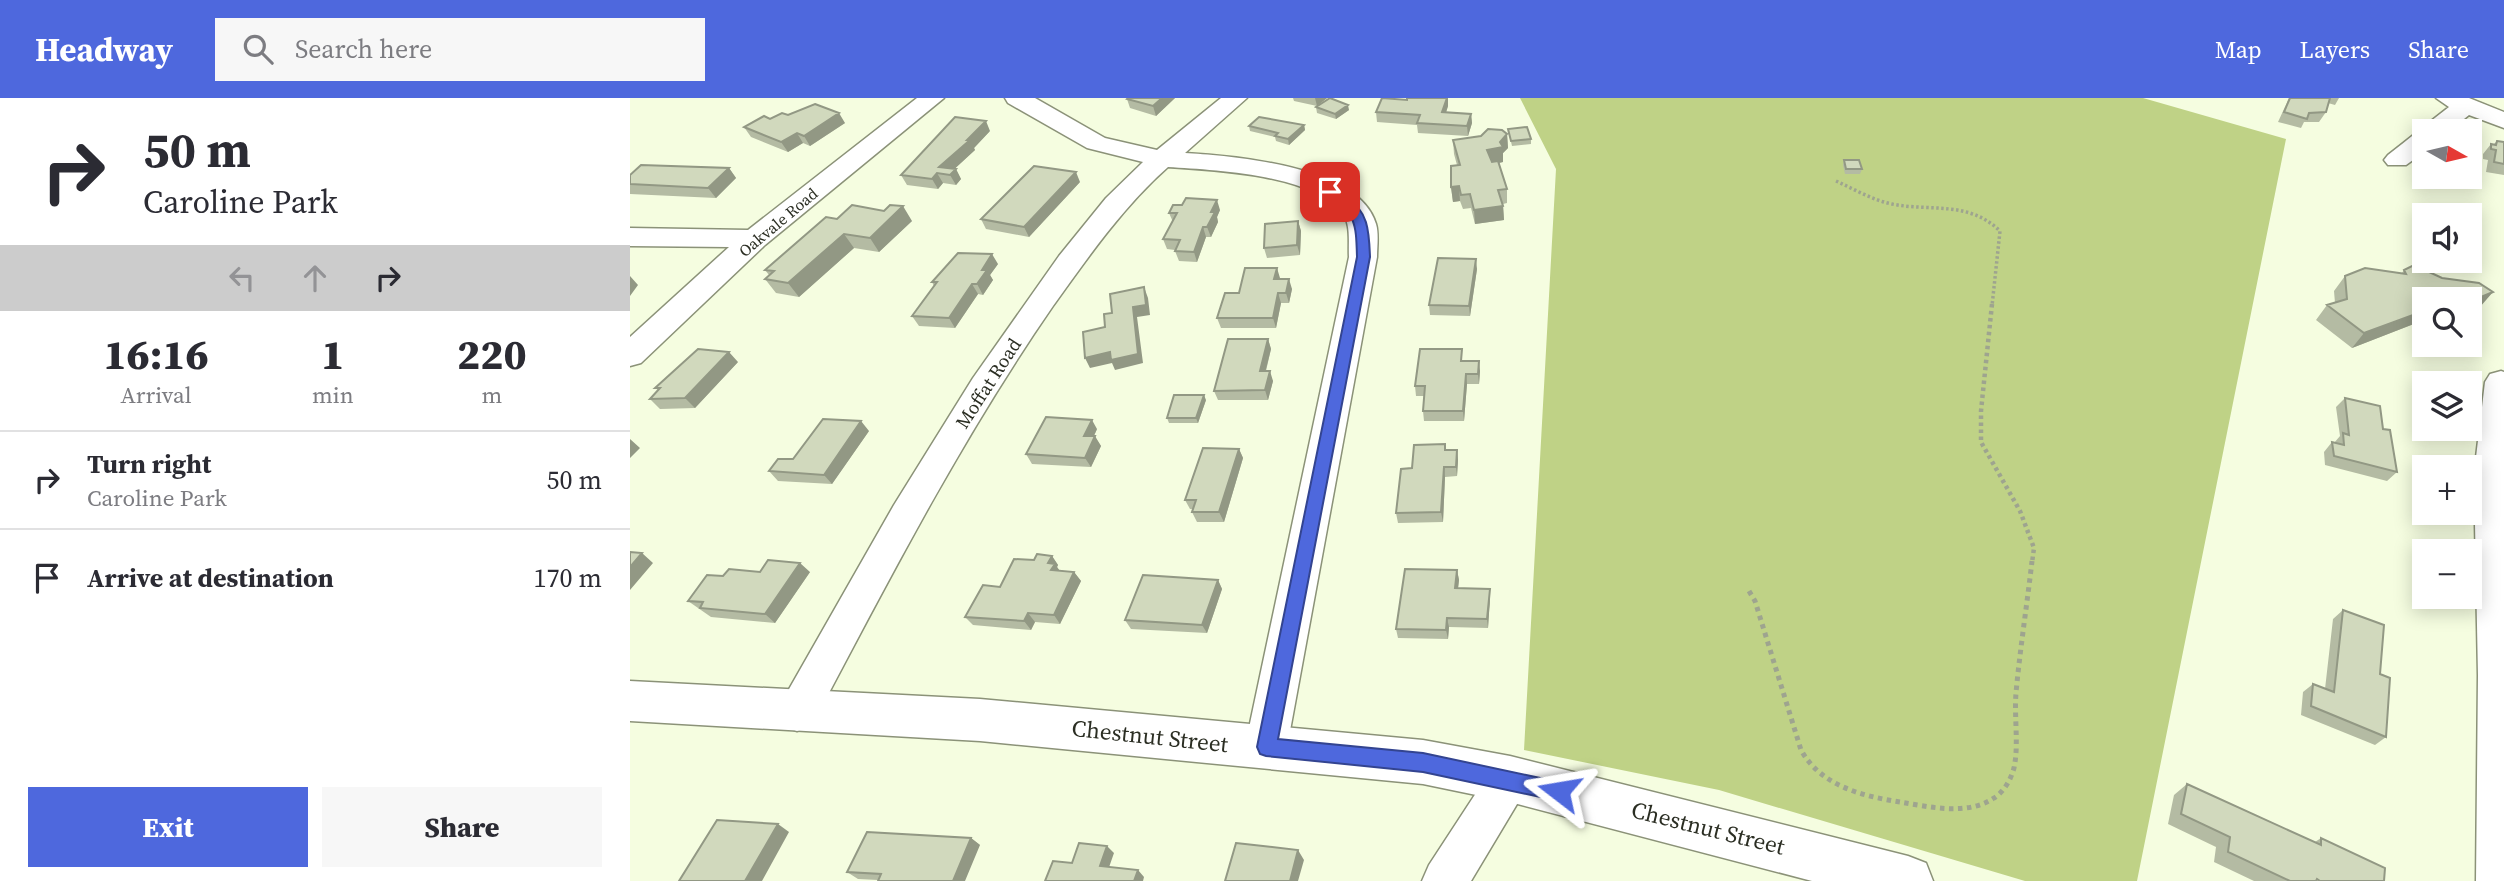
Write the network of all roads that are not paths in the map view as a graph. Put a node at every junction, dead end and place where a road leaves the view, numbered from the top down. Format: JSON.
{"nodes":[{"id":1,"x":932,"y":98,"type":"edge"},
{"id":2,"x":1017,"y":98,"type":"edge"},
{"id":3,"x":1236,"y":98,"type":"edge"},
{"id":4,"x":2457,"y":103,"type":"edge"},
{"id":5,"x":2444,"y":119,"type":"edge"},
{"id":6,"x":2504,"y":121,"type":"edge"},
{"id":7,"x":2412,"y":148,"type":"edge"},
{"id":8,"x":1162,"y":159,"type":"junction"},
{"id":9,"x":2397,"y":160,"type":"dead end"},
{"id":10,"x":630,"y":237,"type":"edge"},
{"id":11,"x":755,"y":239,"type":"junction"},
{"id":12,"x":630,"y":355,"type":"edge"},
{"id":13,"x":2501,"y":382,"type":"dead end"},
{"id":14,"x":630,"y":701,"type":"edge"},
{"id":15,"x":797,"y":712,"type":"junction"},
{"id":16,"x":1266,"y":747,"type":"junction"},
{"id":17,"x":1510,"y":779,"type":"junction"},
{"id":18,"x":1445,"y":881,"type":"edge"},
{"id":19,"x":1908,"y":881,"type":"edge"},
{"id":20,"x":2499,"y":881,"type":"edge"}],
"edges":[{"from":1,"to":11,"type":"street","name":"Oakvale Road"},
{"from":2,"to":8,"type":"street"},
{"from":3,"to":8,"type":"street","name":"Moffat Road"},
{"from":4,"to":5,"type":"street"},
{"from":4,"to":6,"type":"street"},
{"from":7,"to":9,"type":"street"},
{"from":8,"to":15,"type":"street","name":"Moffat Road"},
{"from":8,"to":16,"type":"street"},
{"from":10,"to":11,"type":"street"},
{"from":11,"to":12,"type":"street","name":"Oakvale Road"},
{"from":13,"to":20,"type":"street"},
{"from":14,"to":15,"type":"main road","name":"Chestnut Street"},
{"from":15,"to":16,"type":"main road","name":"Chestnut Street"},
{"from":16,"to":17,"type":"main road","name":"Chestnut Street"},
{"from":17,"to":18,"type":"street"},
{"from":17,"to":19,"type":"main road","name":"Chestnut Street"}]}
